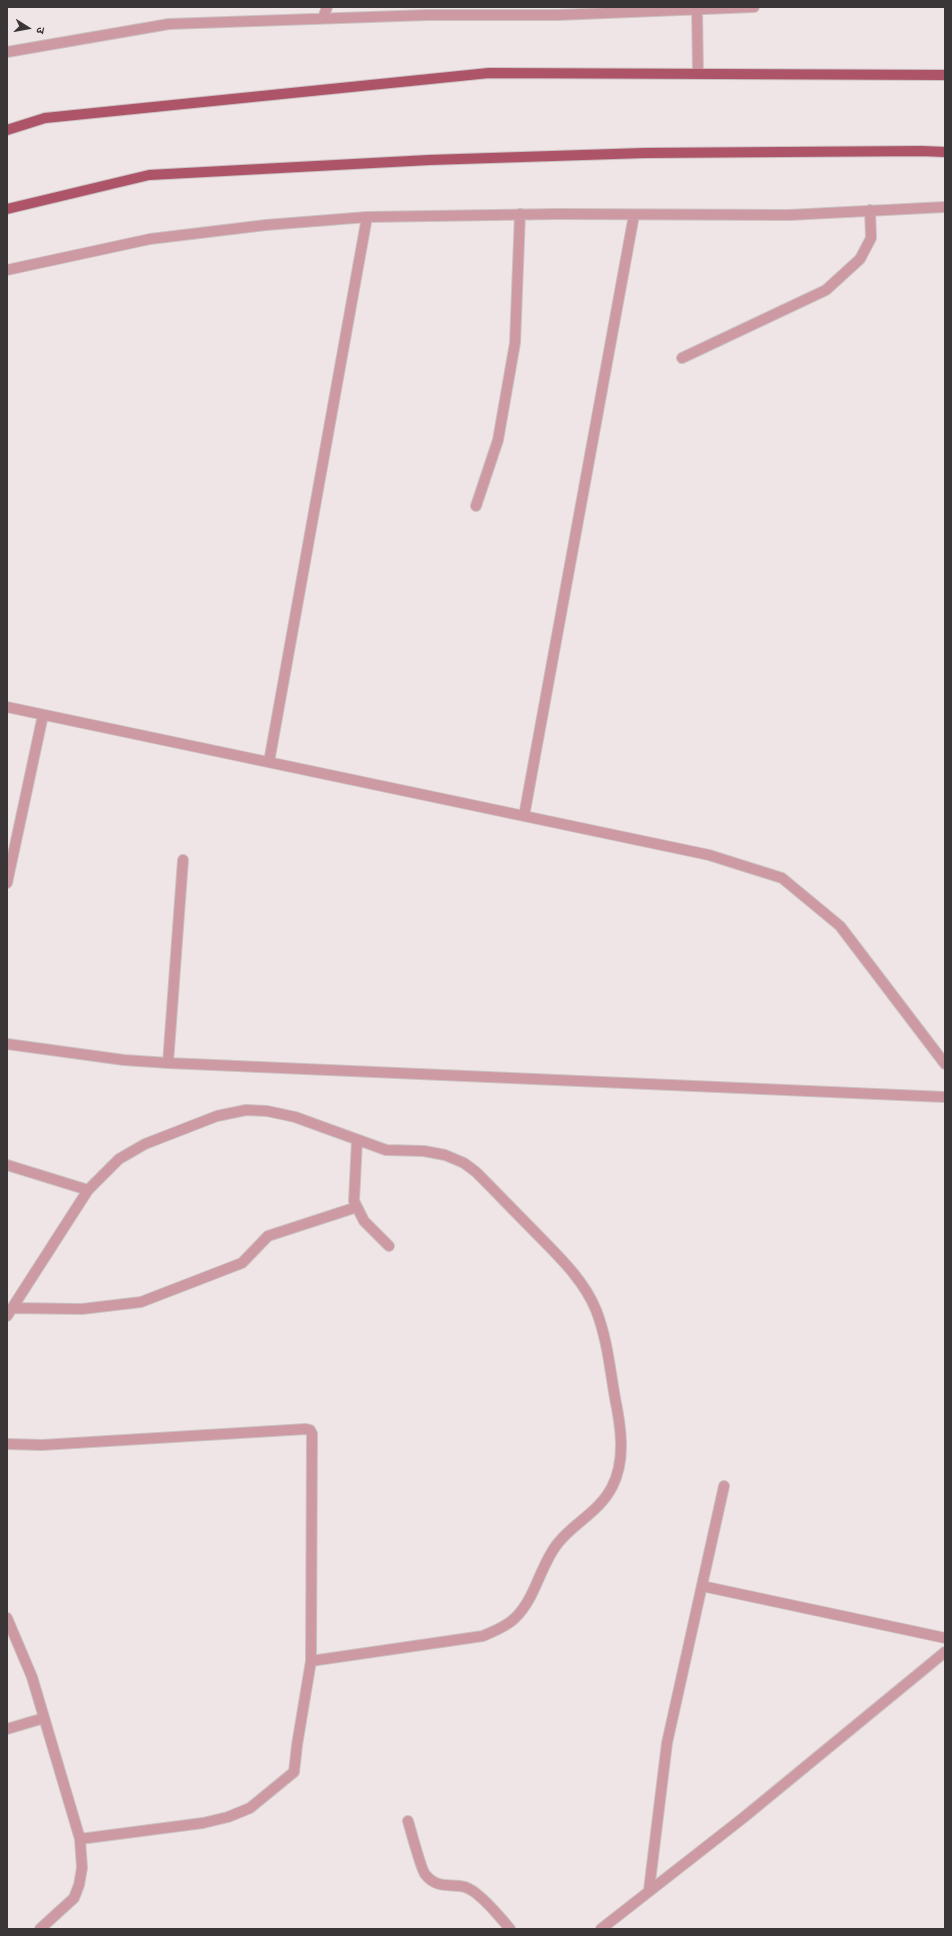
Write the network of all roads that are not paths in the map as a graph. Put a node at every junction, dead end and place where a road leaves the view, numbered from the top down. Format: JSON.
{"nodes":[{"id":1,"x":327,"y":7,"type":"edge"},
{"id":2,"x":754,"y":7,"type":"edge"},
{"id":3,"x":697,"y":9,"type":"edge"},
{"id":4,"x":323,"y":18,"type":"junction"},
{"id":5,"x":7,"y":52,"type":"edge"},
{"id":6,"x":698,"y":73,"type":"junction"},
{"id":7,"x":945,"y":74,"type":"edge"},
{"id":8,"x":7,"y":130,"type":"edge"},
{"id":9,"x":945,"y":152,"type":"edge"},
{"id":10,"x":945,"y":207,"type":"edge"},
{"id":11,"x":7,"y":209,"type":"edge"},
{"id":12,"x":870,"y":210,"type":"junction"},
{"id":13,"x":520,"y":214,"type":"junction"},
{"id":14,"x":634,"y":214,"type":"junction"},
{"id":15,"x":367,"y":218,"type":"junction"},
{"id":16,"x":7,"y":270,"type":"edge"},
{"id":17,"x":682,"y":358,"type":"dead end"},
{"id":18,"x":476,"y":506,"type":"dead end"},
{"id":19,"x":7,"y":707,"type":"edge"},
{"id":20,"x":43,"y":715,"type":"junction"},
{"id":21,"x":269,"y":762,"type":"junction"},
{"id":22,"x":524,"y":816,"type":"junction"},
{"id":23,"x":183,"y":860,"type":"dead end"},
{"id":24,"x":7,"y":883,"type":"edge"},
{"id":25,"x":7,"y":1044,"type":"edge"},
{"id":26,"x":168,"y":1063,"type":"junction"},
{"id":27,"x":945,"y":1064,"type":"edge"},
{"id":28,"x":945,"y":1097,"type":"edge"},
{"id":29,"x":358,"y":1140,"type":"junction"},
{"id":30,"x":7,"y":1165,"type":"edge"},
{"id":31,"x":88,"y":1190,"type":"junction"},
{"id":32,"x":357,"y":1207,"type":"junction"},
{"id":33,"x":389,"y":1246,"type":"dead end"},
{"id":34,"x":10,"y":1312,"type":"edge"},
{"id":35,"x":7,"y":1444,"type":"edge"},
{"id":36,"x":724,"y":1486,"type":"dead end"},
{"id":37,"x":702,"y":1586,"type":"junction"},
{"id":38,"x":7,"y":1618,"type":"edge"},
{"id":39,"x":945,"y":1638,"type":"edge"},
{"id":40,"x":945,"y":1652,"type":"edge"},
{"id":41,"x":311,"y":1661,"type":"junction"},
{"id":42,"x":44,"y":1718,"type":"junction"},
{"id":43,"x":7,"y":1729,"type":"edge"},
{"id":44,"x":408,"y":1821,"type":"dead end"},
{"id":45,"x":80,"y":1839,"type":"junction"},
{"id":46,"x":649,"y":1890,"type":"junction"},
{"id":47,"x":40,"y":1929,"type":"edge"},
{"id":48,"x":510,"y":1929,"type":"edge"},
{"id":49,"x":601,"y":1929,"type":"edge"}],
"edges":[{"from":1,"to":4,"type":"street"},
{"from":2,"to":3,"type":"street"},
{"from":3,"to":4,"type":"street"},
{"from":3,"to":6,"type":"street"},
{"from":4,"to":5,"type":"street"},
{"from":6,"to":7,"type":"main road"},
{"from":6,"to":8,"type":"main road"},
{"from":9,"to":11,"type":"main road"},
{"from":10,"to":12,"type":"street"},
{"from":12,"to":14,"type":"street"},
{"from":12,"to":17,"type":"street"},
{"from":13,"to":14,"type":"street"},
{"from":13,"to":15,"type":"street"},
{"from":13,"to":18,"type":"street"},
{"from":14,"to":22,"type":"street"},
{"from":15,"to":16,"type":"street"},
{"from":15,"to":21,"type":"street"},
{"from":19,"to":20,"type":"street"},
{"from":20,"to":21,"type":"street"},
{"from":20,"to":24,"type":"street"},
{"from":21,"to":22,"type":"street"},
{"from":22,"to":27,"type":"street"},
{"from":23,"to":26,"type":"street"},
{"from":25,"to":26,"type":"street"},
{"from":26,"to":28,"type":"street"},
{"from":29,"to":31,"type":"street"},
{"from":29,"to":32,"type":"street"},
{"from":29,"to":41,"type":"street"},
{"from":30,"to":31,"type":"street"},
{"from":31,"to":34,"type":"street"},
{"from":32,"to":33,"type":"street"},
{"from":32,"to":34,"type":"street"},
{"from":35,"to":41,"type":"street"},
{"from":36,"to":37,"type":"street"},
{"from":37,"to":39,"type":"street"},
{"from":37,"to":46,"type":"street"},
{"from":38,"to":42,"type":"street"},
{"from":40,"to":46,"type":"street"},
{"from":41,"to":45,"type":"street"},
{"from":42,"to":43,"type":"street"},
{"from":42,"to":45,"type":"street"},
{"from":44,"to":48,"type":"street"},
{"from":45,"to":47,"type":"street"},
{"from":46,"to":49,"type":"street"}]}
